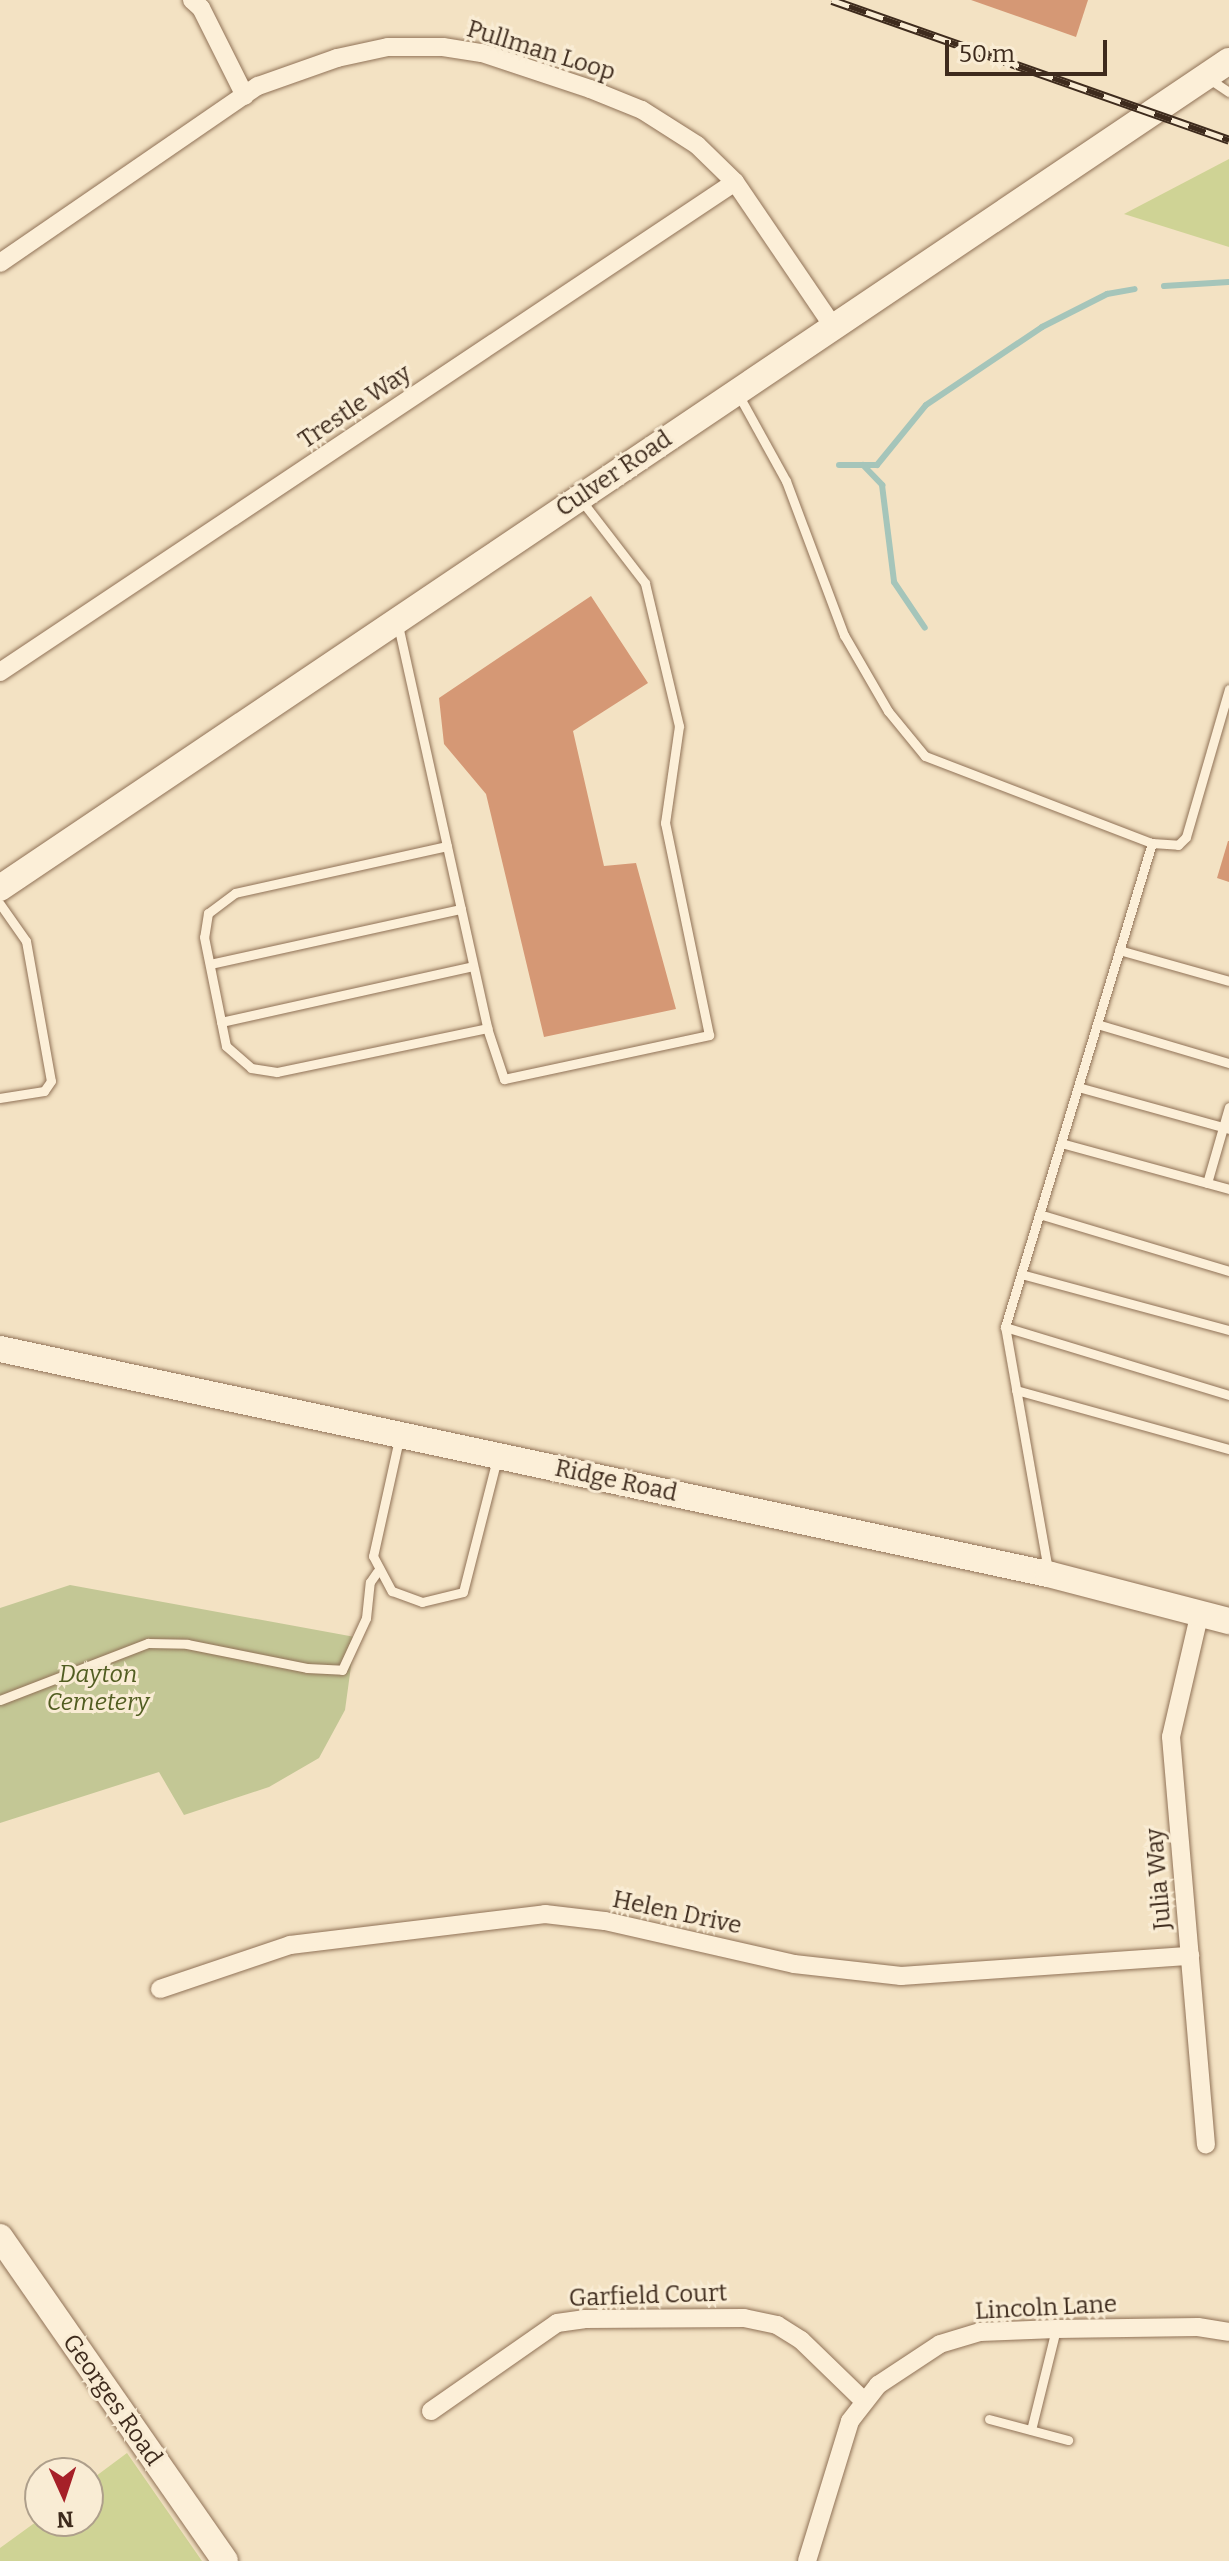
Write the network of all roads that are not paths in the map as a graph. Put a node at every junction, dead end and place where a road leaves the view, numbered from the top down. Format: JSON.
{"nodes":[{"id":1,"x":192,"y":0,"type":"edge"},
{"id":2,"x":1229,"y":61,"type":"edge"},
{"id":3,"x":1206,"y":77,"type":"junction"},
{"id":4,"x":1229,"y":92,"type":"edge"},
{"id":5,"x":245,"y":96,"type":"junction"},
{"id":6,"x":735,"y":182,"type":"junction"},
{"id":7,"x":0,"y":263,"type":"edge"},
{"id":8,"x":833,"y":326,"type":"junction"},
{"id":9,"x":736,"y":391,"type":"junction"},
{"id":10,"x":579,"y":498,"type":"junction"},
{"id":11,"x":397,"y":620,"type":"junction"},
{"id":12,"x":0,"y":672,"type":"edge"},
{"id":13,"x":1229,"y":689,"type":"edge"},
{"id":14,"x":1152,"y":843,"type":"junction"},
{"id":15,"x":447,"y":846,"type":"junction"},
{"id":16,"x":0,"y":888,"type":"edge"},
{"id":17,"x":0,"y":904,"type":"edge"},
{"id":18,"x":461,"y":909,"type":"junction"},
{"id":19,"x":1119,"y":950,"type":"junction"},
{"id":20,"x":210,"y":964,"type":"junction"},
{"id":21,"x":473,"y":966,"type":"junction"},
{"id":22,"x":1229,"y":981,"type":"edge"},
{"id":23,"x":221,"y":1022,"type":"junction"},
{"id":24,"x":1097,"y":1024,"type":"junction"},
{"id":25,"x":487,"y":1028,"type":"junction"},
{"id":26,"x":1229,"y":1063,"type":"edge"},
{"id":27,"x":1078,"y":1087,"type":"junction"},
{"id":28,"x":0,"y":1098,"type":"edge"},
{"id":29,"x":1229,"y":1107,"type":"edge"},
{"id":30,"x":1226,"y":1128,"type":"edge"},
{"id":31,"x":1061,"y":1143,"type":"junction"},
{"id":32,"x":1207,"y":1183,"type":"junction"},
{"id":33,"x":1229,"y":1189,"type":"edge"},
{"id":34,"x":1039,"y":1214,"type":"junction"},
{"id":35,"x":1229,"y":1271,"type":"edge"},
{"id":36,"x":1021,"y":1274,"type":"junction"},
{"id":37,"x":1005,"y":1327,"type":"junction"},
{"id":38,"x":1229,"y":1330,"type":"edge"},
{"id":39,"x":0,"y":1349,"type":"edge"},
{"id":40,"x":1016,"y":1390,"type":"junction"},
{"id":41,"x":1229,"y":1395,"type":"edge"},
{"id":42,"x":400,"y":1435,"type":"junction"},
{"id":43,"x":1229,"y":1449,"type":"edge"},
{"id":44,"x":498,"y":1456,"type":"junction"},
{"id":45,"x":377,"y":1572,"type":"junction"},
{"id":46,"x":1048,"y":1574,"type":"junction"},
{"id":47,"x":1200,"y":1612,"type":"junction"},
{"id":48,"x":1229,"y":1621,"type":"edge"},
{"id":49,"x":0,"y":1700,"type":"edge"},
{"id":50,"x":1190,"y":1956,"type":"junction"},
{"id":51,"x":160,"y":1989,"type":"dead end"},
{"id":52,"x":1206,"y":2145,"type":"dead end"},
{"id":53,"x":0,"y":2237,"type":"edge"},
{"id":54,"x":1056,"y":2329,"type":"junction"},
{"id":55,"x":1229,"y":2332,"type":"edge"},
{"id":56,"x":864,"y":2401,"type":"junction"},
{"id":57,"x":431,"y":2411,"type":"dead end"},
{"id":58,"x":989,"y":2419,"type":"dead end"},
{"id":59,"x":1031,"y":2430,"type":"junction"},
{"id":60,"x":1068,"y":2440,"type":"dead end"},
{"id":61,"x":225,"y":2561,"type":"edge"},
{"id":62,"x":807,"y":2561,"type":"edge"}],
"edges":[{"from":1,"to":5,"type":"street"},
{"from":2,"to":3,"type":"street","name":"Culver Road"},
{"from":3,"to":4,"type":"lane"},
{"from":3,"to":8,"type":"street","name":"Culver Road"},
{"from":5,"to":6,"type":"street","name":"Pullman Loop"},
{"from":5,"to":7,"type":"street","name":"Pullman Loop"},
{"from":6,"to":8,"type":"street","name":"Pullman Loop"},
{"from":6,"to":12,"type":"street","name":"Trestle Way"},
{"from":8,"to":9,"type":"street","name":"Culver Road"},
{"from":9,"to":10,"type":"street","name":"Culver Road"},
{"from":9,"to":14,"type":"lane"},
{"from":10,"to":11,"type":"street","name":"Culver Road"},
{"from":10,"to":25,"type":"lane"},
{"from":11,"to":15,"type":"lane"},
{"from":11,"to":16,"type":"street","name":"Culver Road"},
{"from":13,"to":14,"type":"lane"},
{"from":14,"to":19,"type":"lane"},
{"from":15,"to":18,"type":"lane"},
{"from":15,"to":20,"type":"lane"},
{"from":17,"to":28,"type":"lane"},
{"from":18,"to":20,"type":"lane"},
{"from":18,"to":21,"type":"lane"},
{"from":19,"to":22,"type":"lane"},
{"from":19,"to":24,"type":"lane"},
{"from":20,"to":23,"type":"lane"},
{"from":21,"to":23,"type":"lane"},
{"from":21,"to":25,"type":"lane"},
{"from":23,"to":25,"type":"lane"},
{"from":24,"to":26,"type":"lane"},
{"from":24,"to":27,"type":"lane"},
{"from":27,"to":30,"type":"lane"},
{"from":27,"to":31,"type":"lane"},
{"from":29,"to":30,"type":"lane"},
{"from":30,"to":32,"type":"lane"},
{"from":31,"to":32,"type":"lane"},
{"from":31,"to":34,"type":"lane"},
{"from":32,"to":33,"type":"lane"},
{"from":34,"to":35,"type":"lane"},
{"from":34,"to":36,"type":"lane"},
{"from":36,"to":37,"type":"lane"},
{"from":36,"to":38,"type":"lane"},
{"from":37,"to":40,"type":"lane"},
{"from":37,"to":41,"type":"lane"},
{"from":39,"to":42,"type":"street","name":"Ridge Road"},
{"from":40,"to":43,"type":"lane"},
{"from":40,"to":46,"type":"lane"},
{"from":42,"to":44,"type":"street","name":"Ridge Road"},
{"from":42,"to":45,"type":"lane"},
{"from":44,"to":45,"type":"lane"},
{"from":44,"to":46,"type":"street","name":"Ridge Road"},
{"from":45,"to":49,"type":"lane"},
{"from":46,"to":47,"type":"street","name":"Ridge Road"},
{"from":47,"to":48,"type":"street","name":"Ridge Road"},
{"from":47,"to":50,"type":"street","name":"Julia Way"},
{"from":50,"to":51,"type":"street","name":"Helen Drive"},
{"from":50,"to":52,"type":"street","name":"Julia Way"},
{"from":53,"to":61,"type":"street","name":"Georges Road"},
{"from":54,"to":55,"type":"street","name":"Lincoln Lane"},
{"from":54,"to":56,"type":"street","name":"Lincoln Lane"},
{"from":54,"to":59,"type":"lane"},
{"from":56,"to":57,"type":"street","name":"Garfield Court"},
{"from":56,"to":62,"type":"street","name":"Lincoln Lane"},
{"from":58,"to":59,"type":"lane"},
{"from":59,"to":60,"type":"lane"}]}
